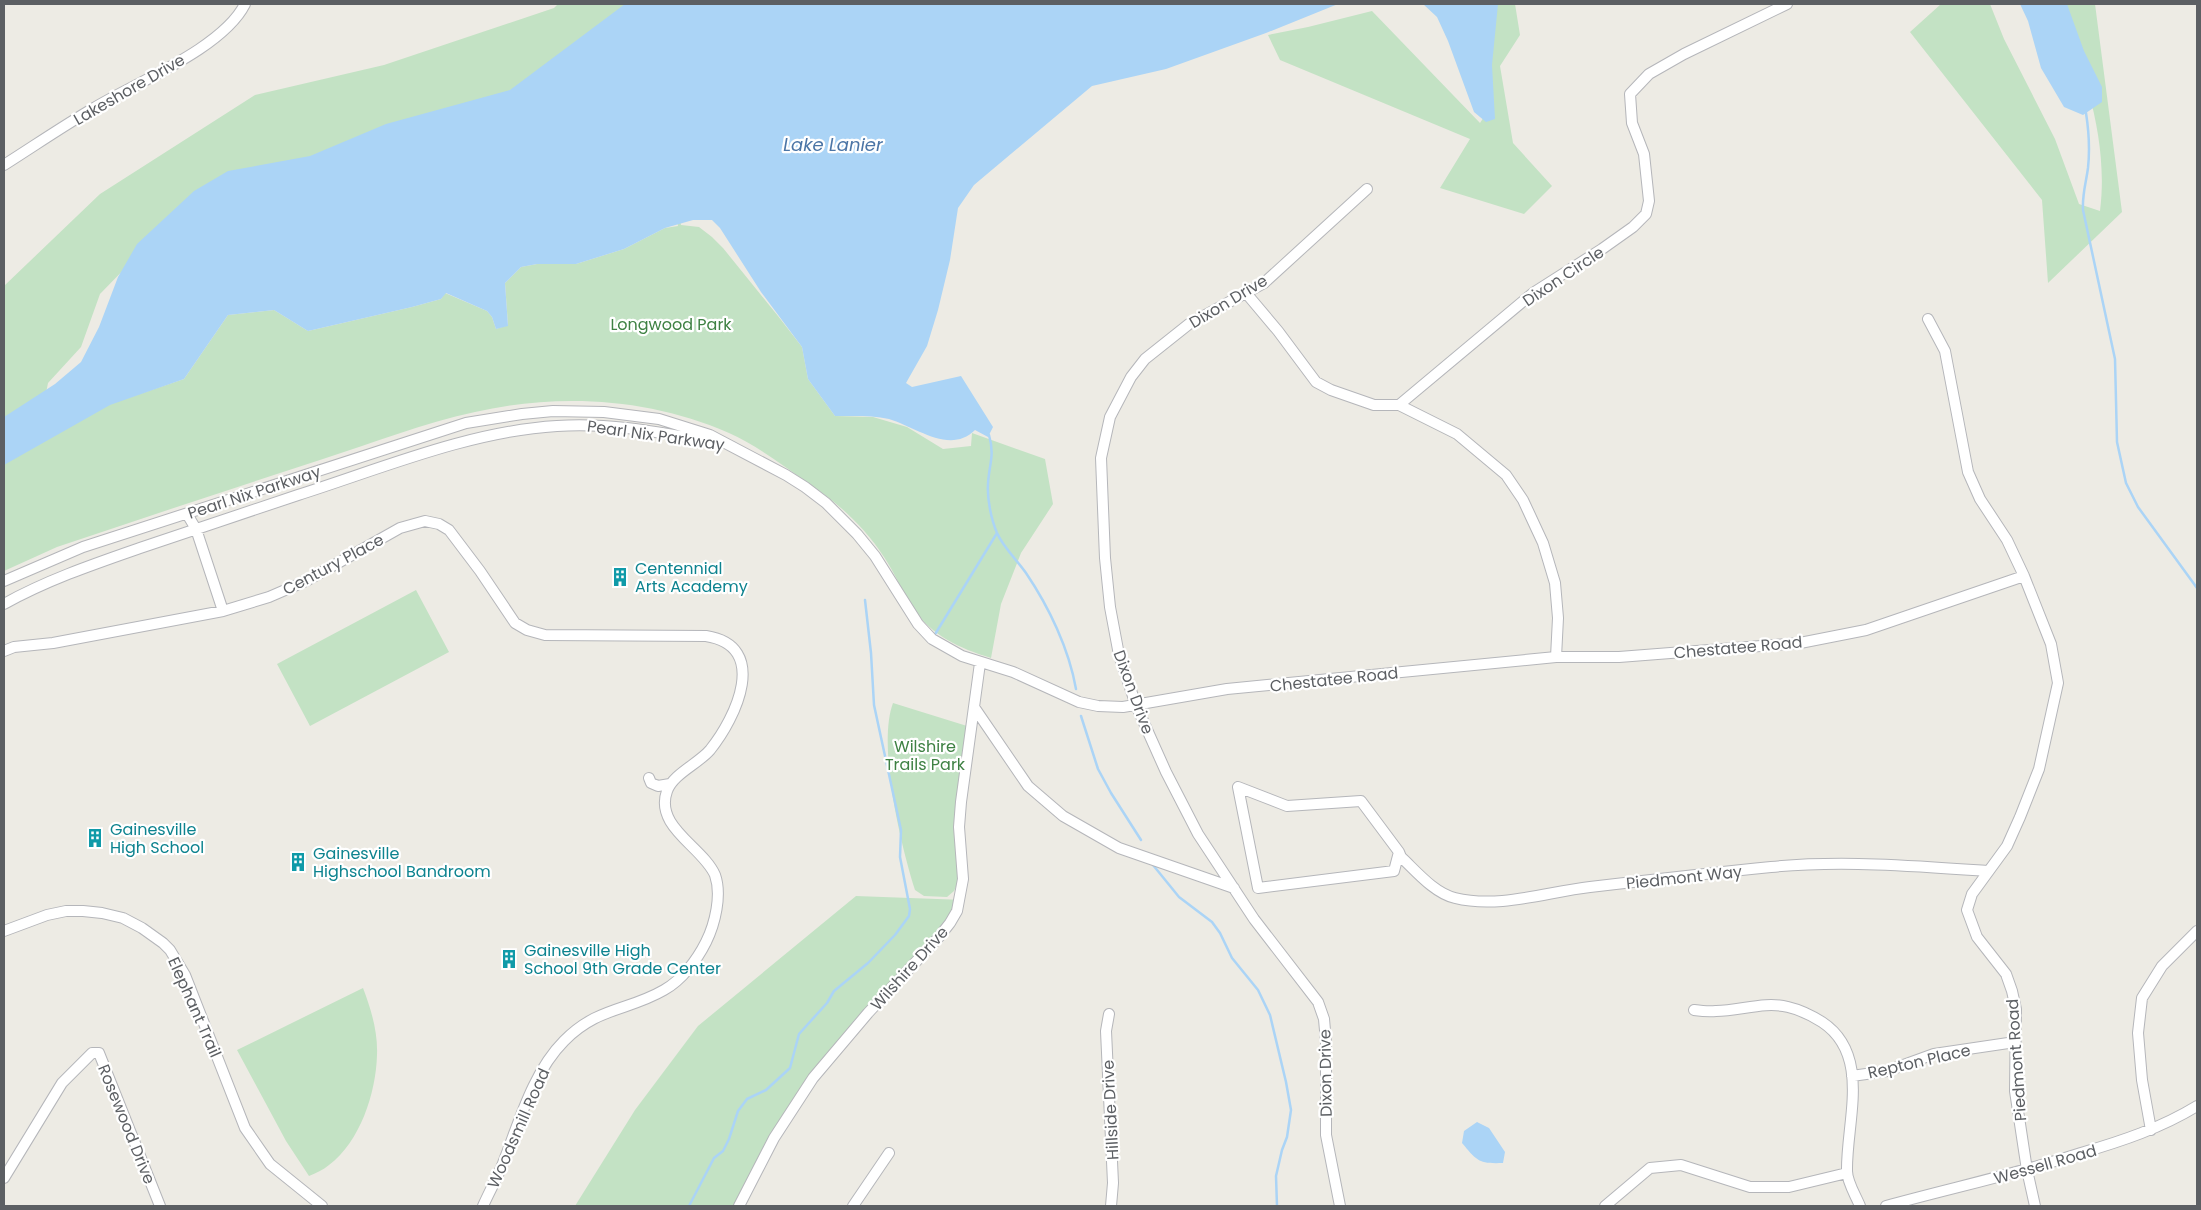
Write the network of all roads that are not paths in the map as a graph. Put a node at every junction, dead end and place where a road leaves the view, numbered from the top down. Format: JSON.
{"nodes":[{"id":1,"x":245,"y":4,"type":"edge"},
{"id":2,"x":1787,"y":4,"type":"edge"},
{"id":3,"x":4,"y":165,"type":"edge"},
{"id":4,"x":1367,"y":188,"type":"dead end"},
{"id":5,"x":1246,"y":293,"type":"junction"},
{"id":6,"x":1928,"y":319,"type":"dead end"},
{"id":7,"x":1399,"y":405,"type":"junction"},
{"id":8,"x":732,"y":446,"type":"junction"},
{"id":9,"x":187,"y":514,"type":"junction"},
{"id":10,"x":196,"y":529,"type":"junction"},
{"id":11,"x":2024,"y":576,"type":"junction"},
{"id":12,"x":4,"y":581,"type":"edge"},
{"id":13,"x":4,"y":604,"type":"edge"},
{"id":14,"x":223,"y":611,"type":"junction"},
{"id":15,"x":4,"y":651,"type":"edge"},
{"id":16,"x":1556,"y":657,"type":"junction"},
{"id":17,"x":980,"y":662,"type":"junction"},
{"id":18,"x":1136,"y":705,"type":"junction"},
{"id":19,"x":974,"y":707,"type":"junction"},
{"id":20,"x":649,"y":778,"type":"dead end"},
{"id":21,"x":670,"y":784,"type":"junction"},
{"id":22,"x":1399,"y":852,"type":"junction"},
{"id":23,"x":1987,"y":871,"type":"junction"},
{"id":24,"x":1234,"y":888,"type":"junction"},
{"id":25,"x":4,"y":931,"type":"edge"},
{"id":26,"x":2197,"y":931,"type":"edge"},
{"id":27,"x":1694,"y":1010,"type":"dead end"},
{"id":28,"x":1109,"y":1014,"type":"dead end"},
{"id":29,"x":2015,"y":1042,"type":"junction"},
{"id":30,"x":1852,"y":1076,"type":"junction"},
{"id":31,"x":2197,"y":1106,"type":"edge"},
{"id":32,"x":2151,"y":1130,"type":"junction"},
{"id":33,"x":888,"y":1153,"type":"dead end"},
{"id":34,"x":2027,"y":1170,"type":"junction"},
{"id":35,"x":1847,"y":1173,"type":"junction"},
{"id":36,"x":4,"y":1178,"type":"edge"},
{"id":37,"x":160,"y":1206,"type":"edge"},
{"id":38,"x":322,"y":1206,"type":"edge"},
{"id":39,"x":483,"y":1206,"type":"edge"},
{"id":40,"x":739,"y":1206,"type":"edge"},
{"id":41,"x":854,"y":1206,"type":"edge"},
{"id":42,"x":1111,"y":1206,"type":"edge"},
{"id":43,"x":1340,"y":1206,"type":"edge"},
{"id":44,"x":1605,"y":1206,"type":"edge"},
{"id":45,"x":1860,"y":1206,"type":"edge"},
{"id":46,"x":1886,"y":1206,"type":"edge"},
{"id":47,"x":2034,"y":1206,"type":"edge"}],
"edges":[{"from":1,"to":3,"type":"street","name":"Lakeshore Drive"},
{"from":2,"to":7,"type":"street","name":"Dixon Circle"},
{"from":4,"to":5,"type":"street","name":"Dixon Drive"},
{"from":5,"to":7,"type":"street"},
{"from":5,"to":18,"type":"street","name":"Dixon Drive"},
{"from":6,"to":11,"type":"street","name":"Piedmont Road"},
{"from":7,"to":16,"type":"street"},
{"from":8,"to":9,"type":"street","name":"Pearl Nix Parkway"},
{"from":8,"to":10,"type":"street","name":"Pearl Nix Parkway"},
{"from":8,"to":17,"type":"street","name":"Chestatee Road"},
{"from":9,"to":10,"type":"street"},
{"from":9,"to":12,"type":"street","name":"Pearl Nix Parkway"},
{"from":10,"to":13,"type":"street","name":"Pearl Nix Parkway"},
{"from":10,"to":14,"type":"street"},
{"from":11,"to":16,"type":"street","name":"Chestatee Road"},
{"from":11,"to":23,"type":"street","name":"Piedmont Road"},
{"from":14,"to":15,"type":"street","name":"Century Place"},
{"from":14,"to":21,"type":"street","name":"Century Place"},
{"from":16,"to":18,"type":"street","name":"Chestatee Road"},
{"from":17,"to":18,"type":"street","name":"Chestatee Road"},
{"from":17,"to":19,"type":"street","name":"Wilshire Drive"},
{"from":18,"to":24,"type":"street","name":"Dixon Drive"},
{"from":19,"to":24,"type":"street"},
{"from":19,"to":40,"type":"street","name":"Wilshire Drive"},
{"from":20,"to":21,"type":"street"},
{"from":21,"to":39,"type":"street","name":"Woodsmill Road"},
{"from":22,"to":22,"type":"street","name":"Piedmont Way"},
{"from":22,"to":23,"type":"street","name":"Piedmont Way"},
{"from":23,"to":29,"type":"street","name":"Piedmont Road"},
{"from":24,"to":43,"type":"street","name":"Dixon Drive"},
{"from":25,"to":38,"type":"street","name":"Elephant Trail"},
{"from":26,"to":32,"type":"street"},
{"from":27,"to":30,"type":"street"},
{"from":28,"to":42,"type":"street","name":"Hillside Drive"},
{"from":29,"to":30,"type":"street","name":"Repton Place"},
{"from":29,"to":34,"type":"street","name":"Piedmont Road"},
{"from":30,"to":35,"type":"street"},
{"from":31,"to":32,"type":"street","name":"Wessell Road"},
{"from":32,"to":34,"type":"street","name":"Wessell Road"},
{"from":33,"to":41,"type":"street"},
{"from":34,"to":46,"type":"street","name":"Wessell Road"},
{"from":34,"to":47,"type":"street","name":"Piedmont Road"},
{"from":35,"to":44,"type":"street"},
{"from":35,"to":45,"type":"street"},
{"from":36,"to":37,"type":"street","name":"Rosewood Drive"}]}
